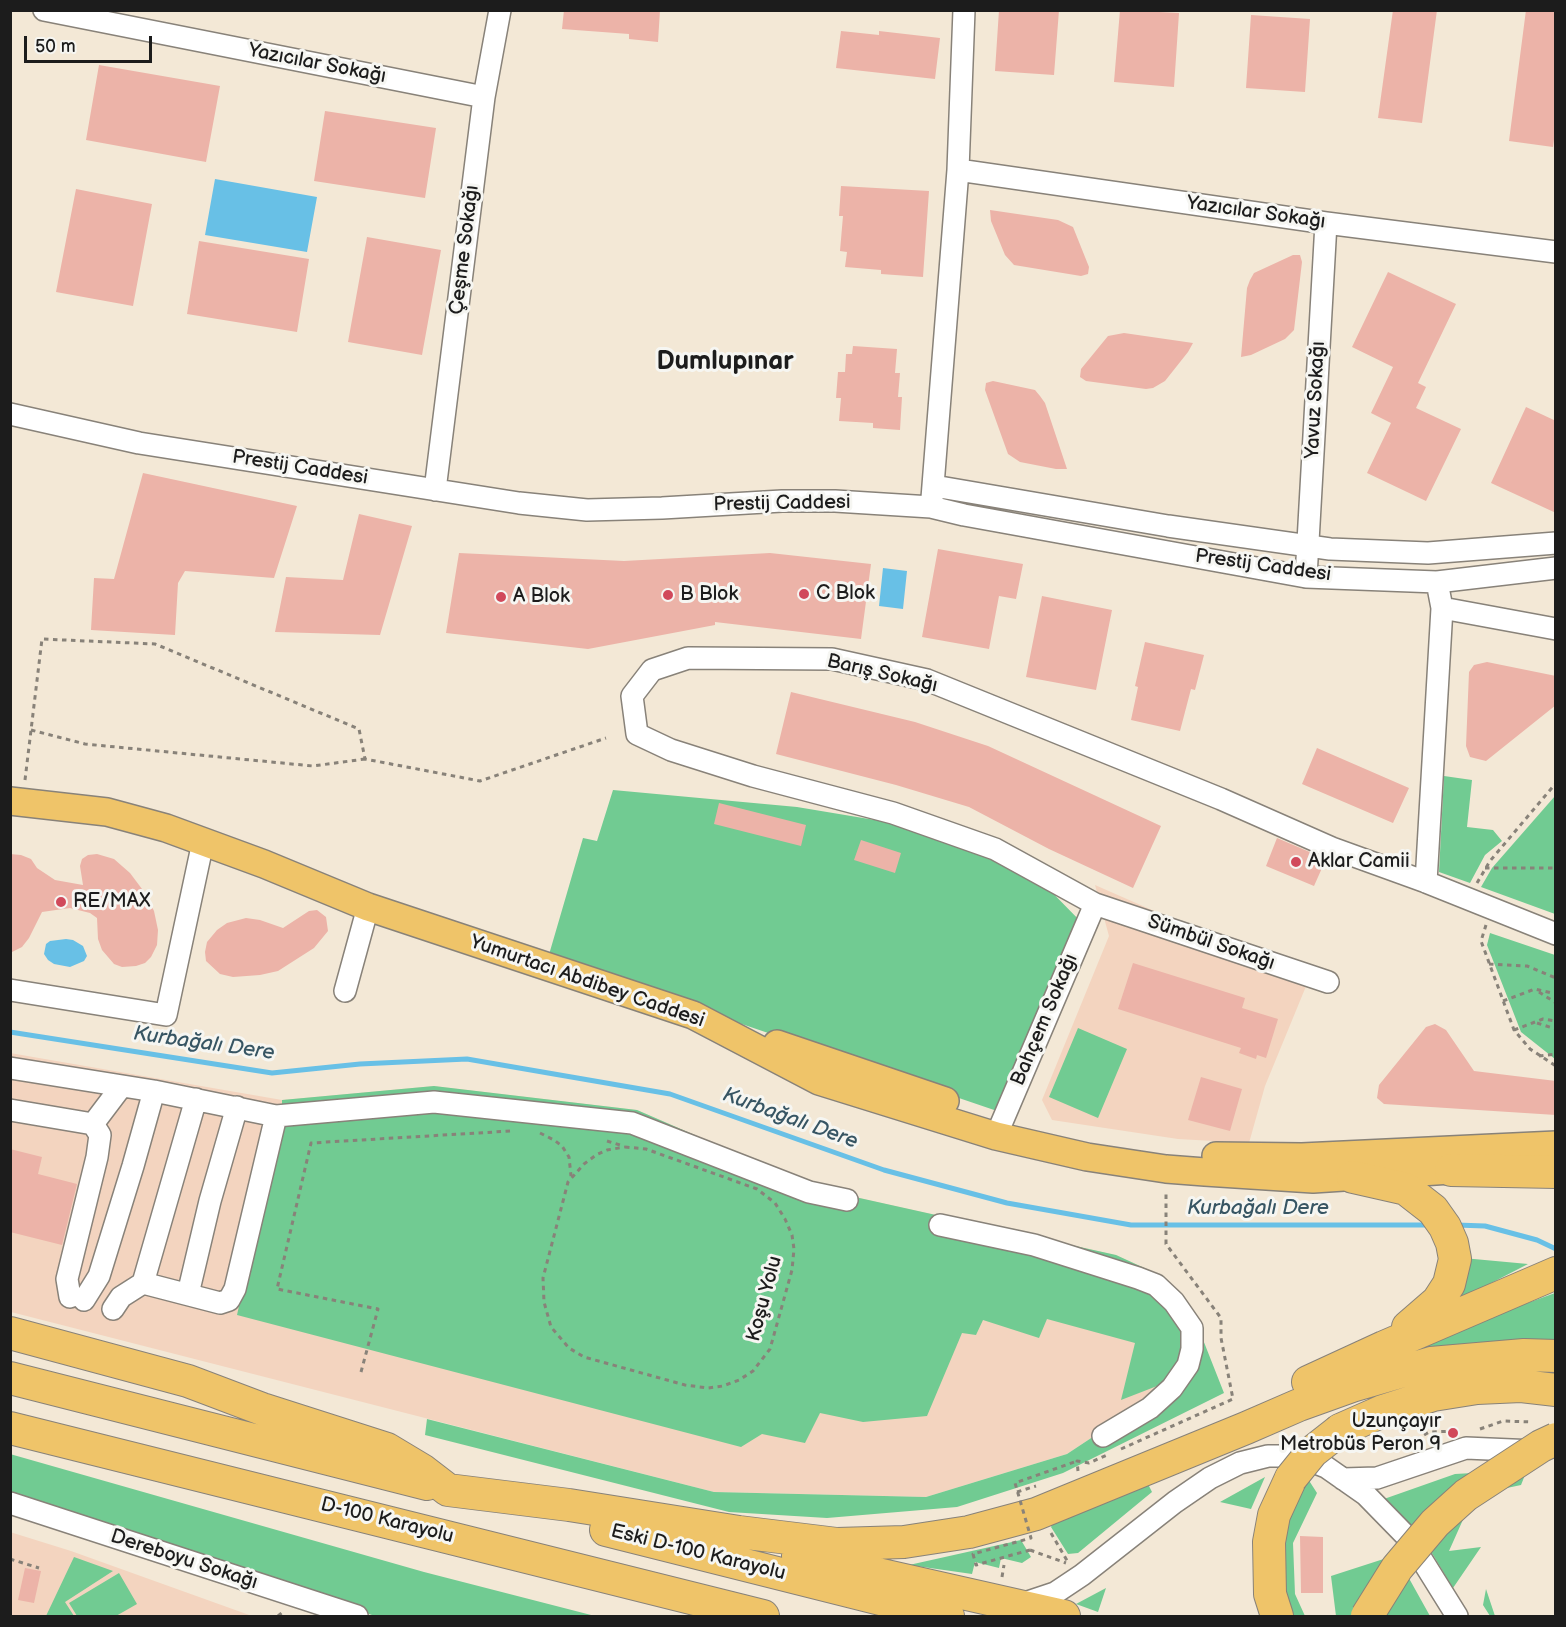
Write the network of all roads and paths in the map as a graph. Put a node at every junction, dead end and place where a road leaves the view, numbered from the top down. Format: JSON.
{"nodes":[{"id":1,"x":44,"y":10,"type":"edge"},
{"id":2,"x":500,"y":10,"type":"edge"},
{"id":3,"x":964,"y":10,"type":"edge"},
{"id":4,"x":484,"y":97,"type":"junction"},
{"id":5,"x":958,"y":170,"type":"junction"},
{"id":6,"x":1326,"y":223,"type":"junction"},
{"id":7,"x":1556,"y":252,"type":"edge"},
{"id":8,"x":10,"y":414,"type":"edge"},
{"id":9,"x":934,"y":486,"type":"junction"},
{"id":10,"x":435,"y":490,"type":"junction"},
{"id":11,"x":932,"y":507,"type":"junction"},
{"id":12,"x":1556,"y":543,"type":"edge"},
{"id":13,"x":1308,"y":546,"type":"junction"},
{"id":14,"x":1556,"y":568,"type":"edge"},
{"id":15,"x":1306,"y":577,"type":"junction"},
{"id":16,"x":1437,"y":582,"type":"junction"},
{"id":17,"x":1442,"y":608,"type":"junction"},
{"id":18,"x":1556,"y":629,"type":"edge"},
{"id":19,"x":31,"y":730,"type":"junction"},
{"id":20,"x":606,"y":738,"type":"dead end"},
{"id":21,"x":365,"y":759,"type":"junction"},
{"id":22,"x":1556,"y":783,"type":"edge"},
{"id":23,"x":16,"y":802,"type":"edge"},
{"id":24,"x":203,"y":842,"type":"junction"},
{"id":25,"x":1485,"y":868,"type":"junction"},
{"id":26,"x":1556,"y":868,"type":"edge"},
{"id":27,"x":1426,"y":882,"type":"junction"},
{"id":28,"x":1468,"y":900,"type":"junction"},
{"id":29,"x":1095,"y":904,"type":"junction"},
{"id":30,"x":368,"y":907,"type":"junction"},
{"id":31,"x":1491,"y":909,"type":"junction"},
{"id":32,"x":1556,"y":934,"type":"edge"},
{"id":33,"x":1489,"y":964,"type":"junction"},
{"id":34,"x":1556,"y":978,"type":"edge"},
{"id":35,"x":1328,"y":982,"type":"dead end"},
{"id":36,"x":1535,"y":989,"type":"junction"},
{"id":37,"x":10,"y":990,"type":"edge"},
{"id":38,"x":345,"y":992,"type":"dead end"},
{"id":39,"x":1556,"y":994,"type":"edge"},
{"id":40,"x":1503,"y":1001,"type":"junction"},
{"id":41,"x":1556,"y":1003,"type":"edge"},
{"id":42,"x":1556,"y":1021,"type":"edge"},
{"id":43,"x":1535,"y":1022,"type":"junction"},
{"id":44,"x":1556,"y":1029,"type":"edge"},
{"id":45,"x":1514,"y":1030,"type":"junction"},
{"id":46,"x":1556,"y":1054,"type":"edge"},
{"id":47,"x":1539,"y":1056,"type":"junction"},
{"id":48,"x":1556,"y":1066,"type":"edge"},
{"id":49,"x":10,"y":1068,"type":"edge"},
{"id":50,"x":121,"y":1087,"type":"junction"},
{"id":51,"x":153,"y":1090,"type":"junction"},
{"id":52,"x":196,"y":1099,"type":"junction"},
{"id":53,"x":237,"y":1107,"type":"junction"},
{"id":54,"x":10,"y":1110,"type":"edge"},
{"id":55,"x":276,"y":1116,"type":"junction"},
{"id":56,"x":93,"y":1124,"type":"junction"},
{"id":57,"x":999,"y":1128,"type":"junction"},
{"id":58,"x":516,"y":1130,"type":"dead end"},
{"id":59,"x":532,"y":1132,"type":"dead end"},
{"id":60,"x":540,"y":1133,"type":"junction"},
{"id":61,"x":550,"y":1133,"type":"dead end"},
{"id":62,"x":606,"y":1141,"type":"dead end"},
{"id":63,"x":1556,"y":1145,"type":"edge"},
{"id":64,"x":625,"y":1147,"type":"junction"},
{"id":65,"x":1451,"y":1170,"type":"junction"},
{"id":66,"x":1556,"y":1172,"type":"edge"},
{"id":67,"x":1353,"y":1177,"type":"junction"},
{"id":68,"x":571,"y":1178,"type":"junction"},
{"id":69,"x":1556,"y":1184,"type":"edge"},
{"id":70,"x":1166,"y":1186,"type":"dead end"},
{"id":71,"x":847,"y":1200,"type":"dead end"},
{"id":72,"x":940,"y":1225,"type":"dead end"},
{"id":73,"x":1166,"y":1244,"type":"dead end"},
{"id":74,"x":1547,"y":1276,"type":"edge"},
{"id":75,"x":143,"y":1283,"type":"junction"},
{"id":76,"x":188,"y":1294,"type":"junction"},
{"id":77,"x":113,"y":1309,"type":"dead end"},
{"id":78,"x":10,"y":1333,"type":"edge"},
{"id":79,"x":1384,"y":1347,"type":"junction"},
{"id":80,"x":1556,"y":1356,"type":"edge"},
{"id":81,"x":361,"y":1372,"type":"dead end"},
{"id":82,"x":10,"y":1378,"type":"edge"},
{"id":83,"x":1556,"y":1390,"type":"edge"},
{"id":84,"x":10,"y":1428,"type":"edge"},
{"id":85,"x":1103,"y":1436,"type":"dead end"},
{"id":86,"x":1556,"y":1439,"type":"edge"},
{"id":87,"x":1556,"y":1455,"type":"edge"},
{"id":88,"x":1077,"y":1461,"type":"dead end"},
{"id":89,"x":1343,"y":1479,"type":"junction"},
{"id":90,"x":1480,"y":1486,"type":"junction"},
{"id":91,"x":1101,"y":1487,"type":"junction"},
{"id":92,"x":448,"y":1490,"type":"junction"},
{"id":93,"x":10,"y":1503,"type":"edge"},
{"id":94,"x":569,"y":1505,"type":"junction"},
{"id":95,"x":1051,"y":1533,"type":"dead end"},
{"id":96,"x":1030,"y":1550,"type":"dead end"},
{"id":97,"x":10,"y":1560,"type":"edge"},
{"id":98,"x":1004,"y":1565,"type":"dead end"},
{"id":99,"x":39,"y":1568,"type":"dead end"},
{"id":100,"x":1059,"y":1569,"type":"dead end"},
{"id":101,"x":1014,"y":1592,"type":"junction"},
{"id":102,"x":357,"y":1617,"type":"edge"},
{"id":103,"x":763,"y":1617,"type":"edge"},
{"id":104,"x":948,"y":1617,"type":"edge"},
{"id":105,"x":1064,"y":1617,"type":"edge"},
{"id":106,"x":1277,"y":1617,"type":"edge"},
{"id":107,"x":1367,"y":1617,"type":"edge"},
{"id":108,"x":1457,"y":1617,"type":"edge"}],
"edges":[{"from":1,"to":4,"type":"street","name":"Yazıcılar Sokağı"},
{"from":2,"to":4,"type":"street","name":"Çeşme Sokağı"},
{"from":3,"to":5,"type":"street"},
{"from":4,"to":10,"type":"street","name":"Çeşme Sokağı"},
{"from":5,"to":6,"type":"street","name":"Yazıcılar Sokağı"},
{"from":5,"to":9,"type":"street"},
{"from":6,"to":7,"type":"street","name":"Yazıcılar Sokağı"},
{"from":6,"to":13,"type":"street","name":"Yavuz Sokağı"},
{"from":8,"to":10,"type":"street","name":"Prestij Caddesi"},
{"from":9,"to":11,"type":"street"},
{"from":9,"to":13,"type":"street","name":"Prestij Caddesi"},
{"from":10,"to":11,"type":"street","name":"Prestij Caddesi"},
{"from":11,"to":15,"type":"street","name":"Prestij Caddesi"},
{"from":12,"to":13,"type":"street","name":"Prestij Caddesi"},
{"from":13,"to":15,"type":"street","name":"Yavuz Sokağı"},
{"from":14,"to":16,"type":"street","name":"Prestij Caddesi"},
{"from":15,"to":16,"type":"street","name":"Prestij Caddesi"},
{"from":16,"to":17,"type":"street"},
{"from":17,"to":18,"type":"street"},
{"from":17,"to":27,"type":"street"},
{"from":19,"to":21,"type":"path"},
{"from":19,"to":21,"type":"path"},
{"from":19,"to":23,"type":"path"},
{"from":20,"to":21,"type":"path"},
{"from":22,"to":25,"type":"path"},
{"from":23,"to":24,"type":"main road","name":"Yumurtacı Abdibey Caddesi"},
{"from":24,"to":30,"type":"main road","name":"Yumurtacı Abdibey Caddesi"},
{"from":24,"to":37,"type":"street"},
{"from":25,"to":26,"type":"path"},
{"from":25,"to":28,"type":"path"},
{"from":27,"to":28,"type":"street","name":"Barış Sokağı"},
{"from":27,"to":29,"type":"street","name":"Barış Sokağı"},
{"from":28,"to":31,"type":"street","name":"Barış Sokağı"},
{"from":29,"to":35,"type":"street","name":"Sümbül Sokağı"},
{"from":29,"to":57,"type":"street","name":"Bahçem Sokağı"},
{"from":30,"to":38,"type":"street"},
{"from":30,"to":57,"type":"main road","name":"Yumurtacı Abdibey Caddesi"},
{"from":31,"to":32,"type":"street","name":"Barış Sokağı"},
{"from":31,"to":33,"type":"path"},
{"from":33,"to":34,"type":"path"},
{"from":33,"to":40,"type":"path"},
{"from":36,"to":39,"type":"path"},
{"from":36,"to":40,"type":"path"},
{"from":36,"to":41,"type":"path"},
{"from":40,"to":45,"type":"path"},
{"from":42,"to":43,"type":"path"},
{"from":43,"to":44,"type":"path"},
{"from":43,"to":45,"type":"path"},
{"from":45,"to":47,"type":"path"},
{"from":46,"to":47,"type":"path"},
{"from":47,"to":48,"type":"path"},
{"from":49,"to":50,"type":"street"},
{"from":50,"to":51,"type":"street"},
{"from":50,"to":56,"type":"street"},
{"from":51,"to":52,"type":"street"},
{"from":51,"to":56,"type":"street"},
{"from":52,"to":53,"type":"street"},
{"from":52,"to":75,"type":"street"},
{"from":53,"to":55,"type":"street"},
{"from":53,"to":76,"type":"street"},
{"from":54,"to":56,"type":"street"},
{"from":55,"to":71,"type":"street"},
{"from":55,"to":76,"type":"street"},
{"from":57,"to":63,"type":"main road"},
{"from":57,"to":67,"type":"main road","name":"Yumurtacı Abdibey Caddesi"},
{"from":58,"to":81,"type":"path"},
{"from":59,"to":60,"type":"path"},
{"from":60,"to":61,"type":"path"},
{"from":60,"to":68,"type":"path"},
{"from":62,"to":64,"type":"path"},
{"from":64,"to":68,"type":"path","name":"Koşu Yolu"},
{"from":64,"to":68,"type":"path","name":"Koşu Yolu"},
{"from":65,"to":66,"type":"highway"},
{"from":65,"to":67,"type":"main road","name":"Yumurtacı Abdibey Caddesi"},
{"from":65,"to":69,"type":"main road","name":"Yumurtacı Abdibey Caddesi"},
{"from":67,"to":79,"type":"highway"},
{"from":70,"to":73,"type":"path"},
{"from":72,"to":85,"type":"street"},
{"from":74,"to":79,"type":"highway"},
{"from":75,"to":76,"type":"street"},
{"from":75,"to":77,"type":"street"},
{"from":78,"to":92,"type":"highway"},
{"from":79,"to":91,"type":"highway"},
{"from":80,"to":91,"type":"highway"},
{"from":82,"to":92,"type":"highway"},
{"from":83,"to":106,"type":"highway","bridge":true},
{"from":84,"to":103,"type":"highway","name":"D-100 Karayolu"},
{"from":86,"to":90,"type":"highway","bridge":true},
{"from":87,"to":89,"type":"street"},
{"from":87,"to":90,"type":"highway","bridge":true},
{"from":88,"to":96,"type":"path","bridge":true},
{"from":89,"to":101,"type":"street"},
{"from":89,"to":108,"type":"street"},
{"from":90,"to":107,"type":"highway","bridge":true},
{"from":91,"to":94,"type":"highway"},
{"from":92,"to":94,"type":"highway"},
{"from":92,"to":104,"type":"highway","name":"Eski D-100 Karayolu"},
{"from":93,"to":102,"type":"street","name":"Dereboyu Sokağı"},
{"from":94,"to":101,"type":"highway"},
{"from":95,"to":100,"type":"path"},
{"from":97,"to":99,"type":"path"},
{"from":98,"to":101,"type":"path"},
{"from":101,"to":105,"type":"highway"}]}
